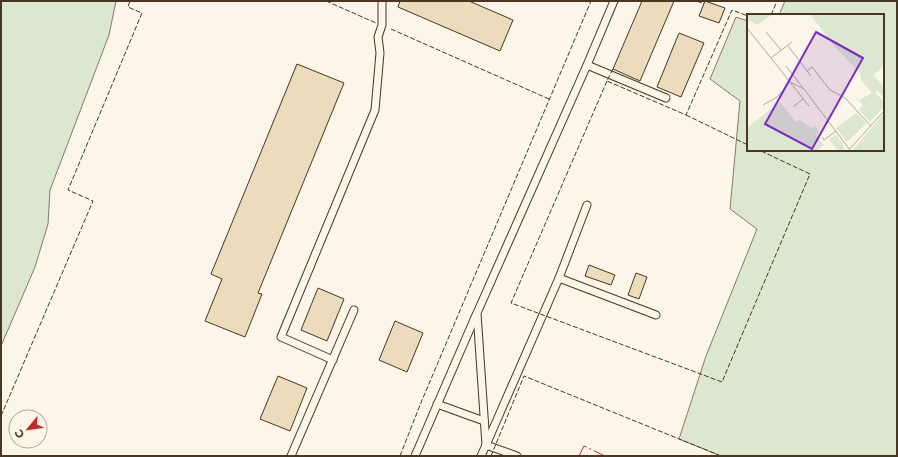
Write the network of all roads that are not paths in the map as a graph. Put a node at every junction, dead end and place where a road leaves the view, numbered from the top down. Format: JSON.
{"nodes":[{"id":1,"x":382,"y":1,"type":"edge"},
{"id":2,"x":614,"y":1,"type":"edge"},
{"id":3,"x":587,"y":66,"type":"junction"},
{"id":4,"x":666,"y":98,"type":"dead end"},
{"id":5,"x":587,"y":205,"type":"dead end"},
{"id":6,"x":559,"y":278,"type":"junction"},
{"id":7,"x":354,"y":310,"type":"dead end"},
{"id":8,"x":477,"y":313,"type":"junction"},
{"id":9,"x":656,"y":315,"type":"dead end"},
{"id":10,"x":333,"y":360,"type":"junction"},
{"id":11,"x":437,"y":404,"type":"junction"},
{"id":12,"x":484,"y":421,"type":"junction"},
{"id":13,"x":486,"y":445,"type":"junction"},
{"id":14,"x":291,"y":456,"type":"edge"},
{"id":15,"x":415,"y":456,"type":"edge"},
{"id":16,"x":481,"y":456,"type":"edge"},
{"id":17,"x":517,"y":456,"type":"edge"}],
"edges":[{"from":1,"to":10,"type":"lane"},
{"from":2,"to":3,"type":"lane"},
{"from":3,"to":4,"type":"lane"},
{"from":3,"to":8,"type":"lane"},
{"from":5,"to":6,"type":"lane"},
{"from":6,"to":9,"type":"lane"},
{"from":6,"to":13,"type":"lane"},
{"from":7,"to":10,"type":"lane"},
{"from":8,"to":11,"type":"lane"},
{"from":8,"to":12,"type":"lane"},
{"from":10,"to":14,"type":"lane"},
{"from":11,"to":12,"type":"lane"},
{"from":11,"to":15,"type":"lane"},
{"from":12,"to":13,"type":"lane"},
{"from":13,"to":16,"type":"lane"},
{"from":13,"to":17,"type":"lane"}]}
